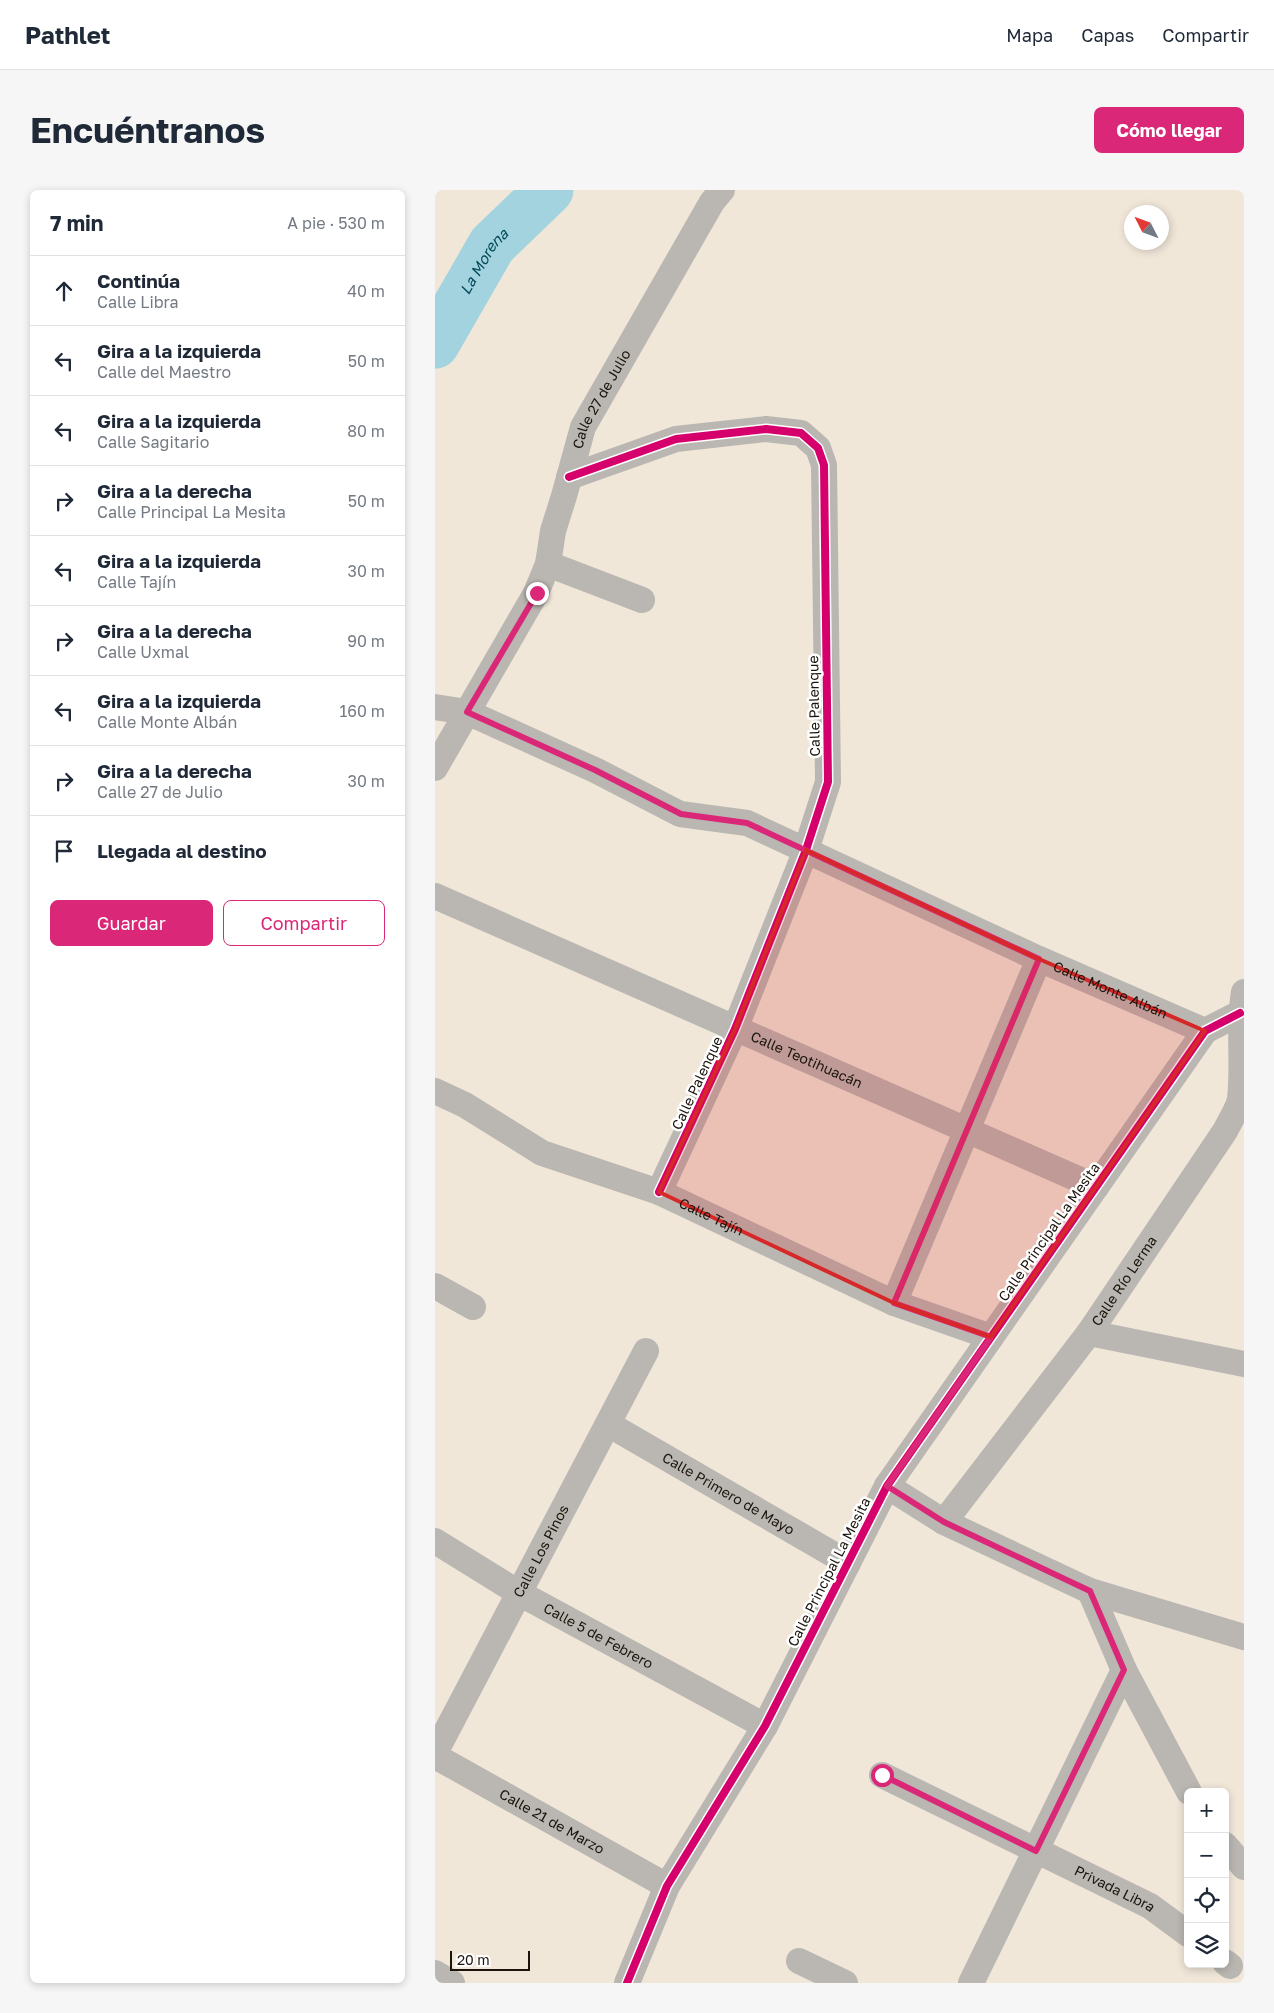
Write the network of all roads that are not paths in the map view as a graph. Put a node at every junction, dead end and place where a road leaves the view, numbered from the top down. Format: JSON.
{"nodes":[{"id":1,"x":717,"y":196,"type":"edge"},
{"id":2,"x":569,"y":476,"type":"junction"},
{"id":3,"x":547,"y":564,"type":"junction"},
{"id":4,"x":642,"y":600,"type":"dead end"},
{"id":5,"x":435,"y":707,"type":"edge"},
{"id":6,"x":467,"y":712,"type":"junction"},
{"id":7,"x":435,"y":768,"type":"edge"},
{"id":8,"x":806,"y":850,"type":"junction"},
{"id":9,"x":435,"y":896,"type":"edge"},
{"id":10,"x":1039,"y":959,"type":"junction"},
{"id":11,"x":1242,"y":1002,"type":"edge"},
{"id":12,"x":735,"y":1029,"type":"junction"},
{"id":13,"x":1205,"y":1031,"type":"junction"},
{"id":14,"x":435,"y":1091,"type":"edge"},
{"id":15,"x":967,"y":1131,"type":"junction"},
{"id":16,"x":1096,"y":1187,"type":"junction"},
{"id":17,"x":659,"y":1192,"type":"junction"},
{"id":18,"x":435,"y":1286,"type":"edge"},
{"id":19,"x":894,"y":1303,"type":"junction"},
{"id":20,"x":473,"y":1307,"type":"dead end"},
{"id":21,"x":1089,"y":1332,"type":"junction"},
{"id":22,"x":991,"y":1337,"type":"junction"},
{"id":23,"x":646,"y":1351,"type":"dead end"},
{"id":24,"x":1244,"y":1364,"type":"edge"},
{"id":25,"x":608,"y":1424,"type":"junction"},
{"id":26,"x":887,"y":1486,"type":"junction"},
{"id":27,"x":944,"y":1522,"type":"junction"},
{"id":28,"x":435,"y":1541,"type":"edge"},
{"id":29,"x":847,"y":1563,"type":"junction"},
{"id":30,"x":1090,"y":1591,"type":"junction"},
{"id":31,"x":519,"y":1593,"type":"junction"},
{"id":32,"x":1244,"y":1637,"type":"edge"},
{"id":33,"x":1124,"y":1670,"type":"junction"},
{"id":34,"x":765,"y":1726,"type":"junction"},
{"id":35,"x":435,"y":1754,"type":"edge"},
{"id":36,"x":882,"y":1775,"type":"dead end"},
{"id":37,"x":1187,"y":1788,"type":"edge"},
{"id":38,"x":1229,"y":1849,"type":"edge"},
{"id":39,"x":1036,"y":1851,"type":"junction"},
{"id":40,"x":1244,"y":1867,"type":"edge"},
{"id":41,"x":667,"y":1886,"type":"junction"},
{"id":42,"x":1184,"y":1931,"type":"edge"},
{"id":43,"x":799,"y":1961,"type":"dead end"},
{"id":44,"x":435,"y":1973,"type":"edge"},
{"id":45,"x":452,"y":1983,"type":"edge"},
{"id":46,"x":627,"y":1983,"type":"edge"},
{"id":47,"x":845,"y":1983,"type":"edge"},
{"id":48,"x":971,"y":1983,"type":"edge"}],
"edges":[{"from":1,"to":2,"type":"street","name":"Calle 27 de Julio"},
{"from":2,"to":3,"type":"street","name":"Calle 27 de Julio"},
{"from":2,"to":8,"type":"street","name":"Calle Palenque"},
{"from":3,"to":4,"type":"street"},
{"from":3,"to":6,"type":"street","name":"Calle 27 de Julio"},
{"from":5,"to":6,"type":"street","name":"Calle Monte Albán"},
{"from":6,"to":7,"type":"street","name":"Calle 27 de Julio"},
{"from":6,"to":8,"type":"street","name":"Calle Monte Albán"},
{"from":8,"to":10,"type":"street","name":"Calle Monte Albán"},
{"from":8,"to":12,"type":"street","name":"Calle Palenque"},
{"from":9,"to":12,"type":"street","name":"Calle Teotihuacán"},
{"from":10,"to":13,"type":"street","name":"Calle Monte Albán"},
{"from":10,"to":15,"type":"street"},
{"from":11,"to":13,"type":"street","name":"Calle Principal La Mesita"},
{"from":11,"to":21,"type":"street","name":"Calle Río Lerma"},
{"from":12,"to":15,"type":"street","name":"Calle Teotihuacán"},
{"from":12,"to":17,"type":"street","name":"Calle Palenque"},
{"from":13,"to":16,"type":"street","name":"Calle Principal La Mesita"},
{"from":14,"to":17,"type":"street","name":"Calle Tajín"},
{"from":15,"to":16,"type":"street","name":"Calle Teotihuacán"},
{"from":15,"to":19,"type":"street"},
{"from":16,"to":22,"type":"street","name":"Calle Principal La Mesita"},
{"from":17,"to":19,"type":"street","name":"Calle Tajín"},
{"from":18,"to":20,"type":"street"},
{"from":19,"to":22,"type":"street","name":"Calle Tajín"},
{"from":21,"to":24,"type":"street"},
{"from":21,"to":27,"type":"street","name":"Calle Río Lerma"},
{"from":22,"to":26,"type":"street","name":"Calle Principal La Mesita"},
{"from":23,"to":25,"type":"street","name":"Calle Los Pinos"},
{"from":25,"to":29,"type":"street","name":"Calle Primero de Mayo"},
{"from":25,"to":31,"type":"street","name":"Calle Los Pinos"},
{"from":26,"to":27,"type":"street"},
{"from":26,"to":29,"type":"street","name":"Calle Principal La Mesita"},
{"from":27,"to":30,"type":"street"},
{"from":28,"to":31,"type":"street","name":"Calle 5 de Febrero"},
{"from":29,"to":34,"type":"street","name":"Calle Principal La Mesita"},
{"from":30,"to":32,"type":"street"},
{"from":30,"to":33,"type":"street"},
{"from":31,"to":34,"type":"street","name":"Calle 5 de Febrero"},
{"from":31,"to":35,"type":"street","name":"Calle Los Pinos"},
{"from":33,"to":37,"type":"street"},
{"from":33,"to":39,"type":"street"},
{"from":34,"to":41,"type":"street","name":"Calle Principal La Mesita"},
{"from":35,"to":41,"type":"street","name":"Calle 21 de Marzo"},
{"from":36,"to":39,"type":"street","name":"Privada Libra"},
{"from":38,"to":40,"type":"street"},
{"from":39,"to":42,"type":"street","name":"Privada Libra"},
{"from":39,"to":48,"type":"street"},
{"from":41,"to":46,"type":"street","name":"Calle Principal La Mesita"},
{"from":43,"to":47,"type":"street"},
{"from":44,"to":45,"type":"street"}]}
